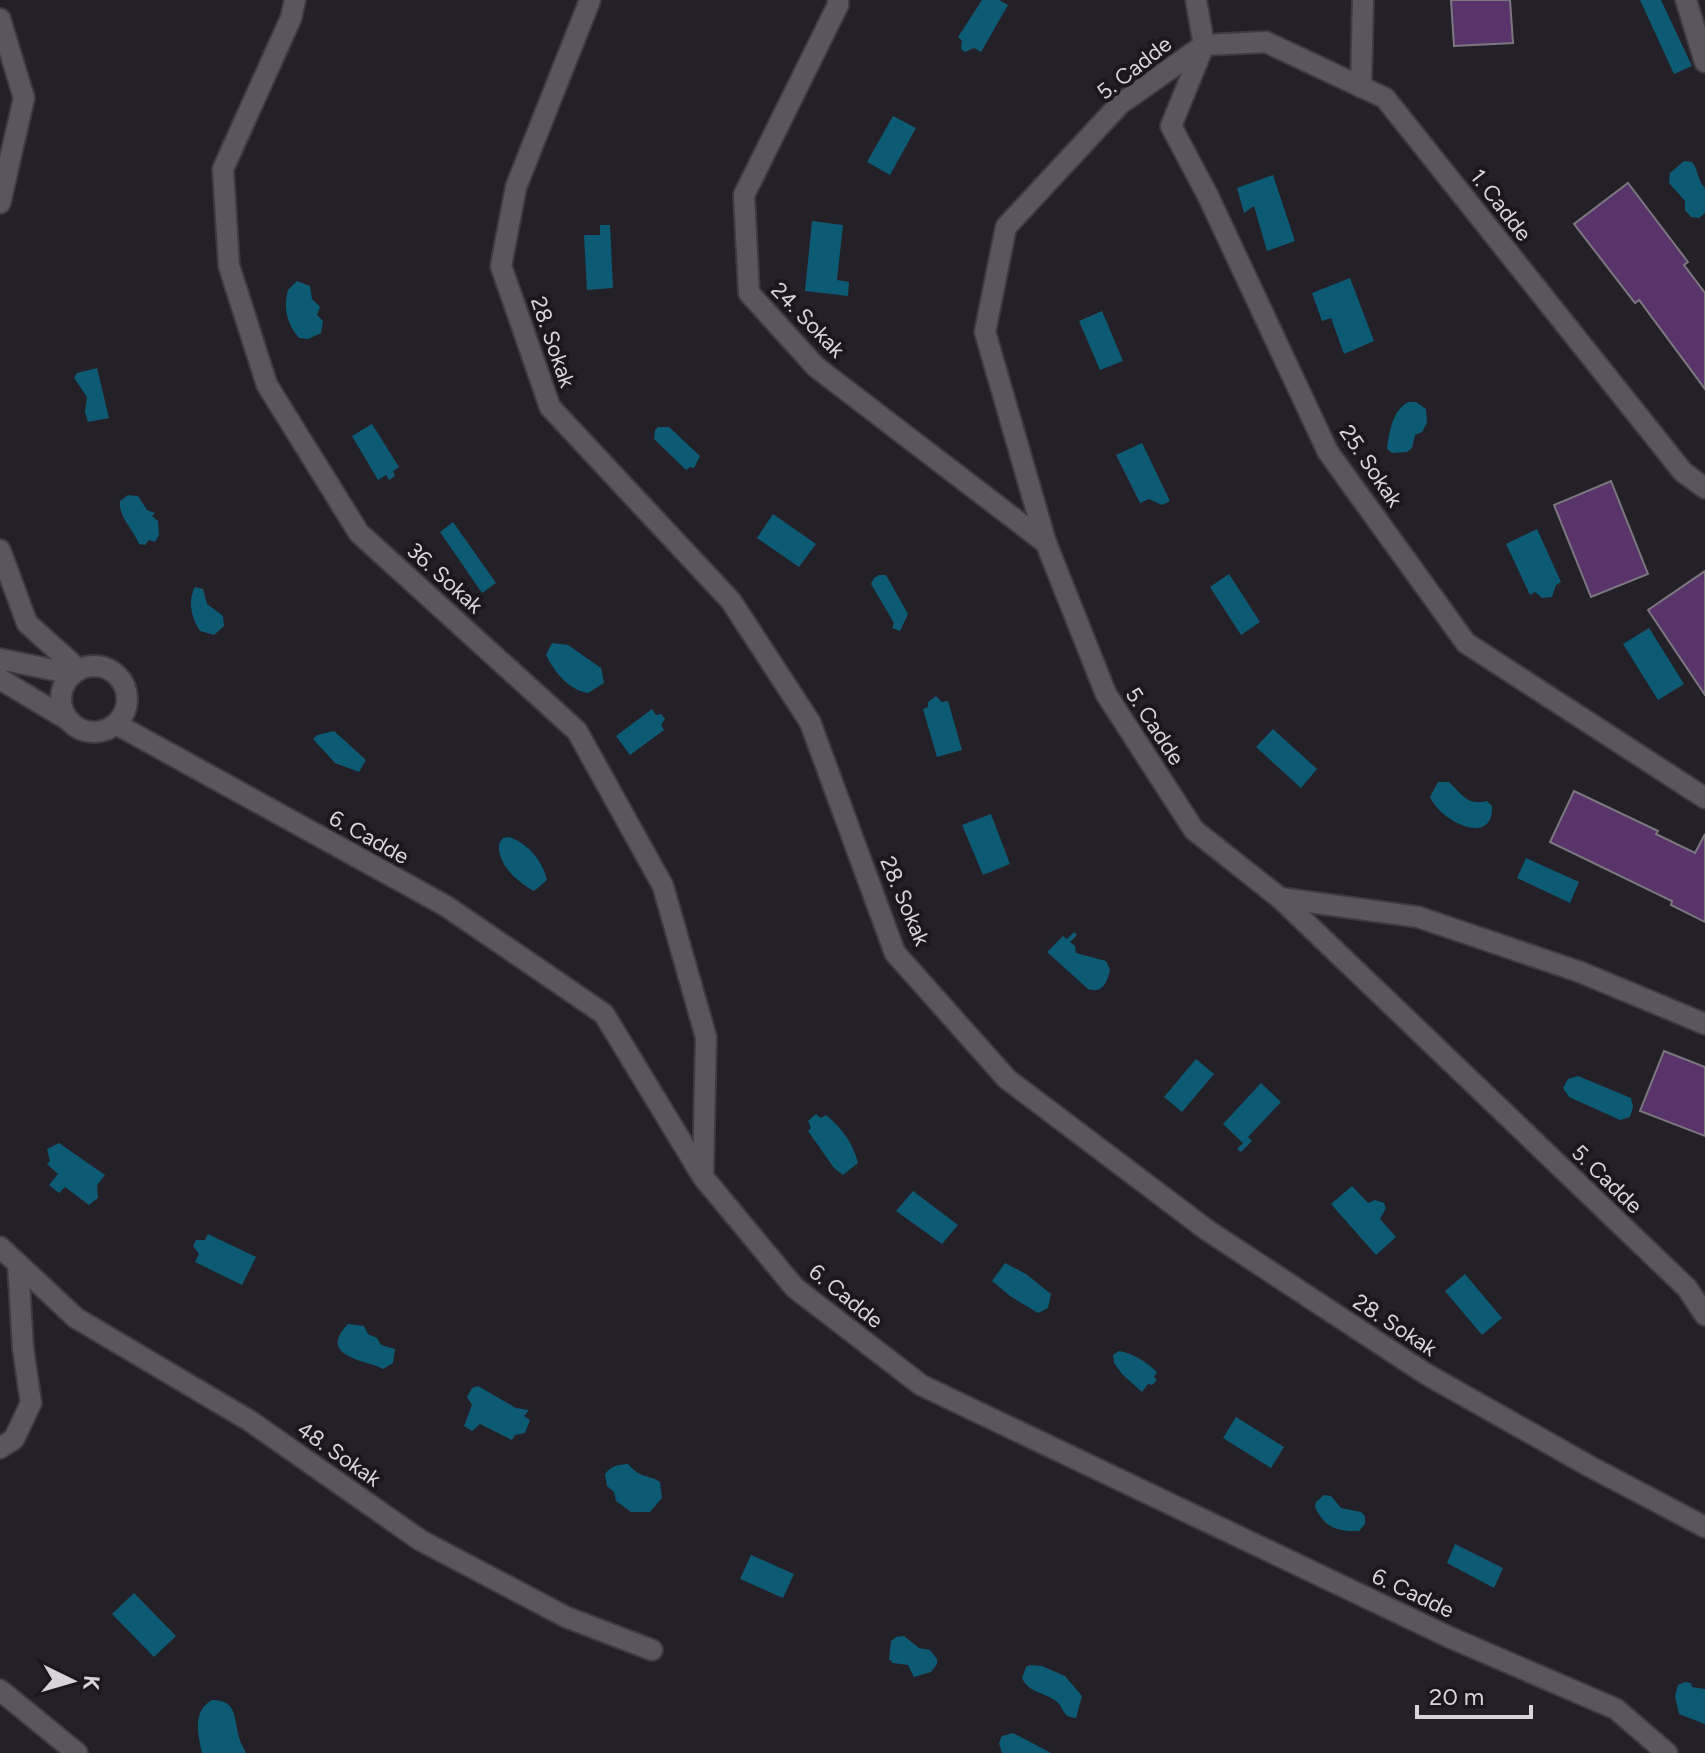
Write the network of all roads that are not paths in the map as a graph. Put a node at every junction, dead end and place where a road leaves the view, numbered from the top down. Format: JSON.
{"nodes":[{"id":1,"x":295,"y":0,"type":"edge"},
{"id":2,"x":590,"y":0,"type":"edge"},
{"id":3,"x":838,"y":0,"type":"edge"},
{"id":4,"x":1196,"y":0,"type":"edge"},
{"id":5,"x":1363,"y":0,"type":"edge"},
{"id":6,"x":1686,"y":0,"type":"edge"},
{"id":7,"x":0,"y":19,"type":"edge"},
{"id":8,"x":1204,"y":45,"type":"junction"},
{"id":9,"x":1705,"y":62,"type":"edge"},
{"id":10,"x":1361,"y":87,"type":"junction"},
{"id":11,"x":0,"y":203,"type":"edge"},
{"id":12,"x":1705,"y":488,"type":"edge"},
{"id":13,"x":1046,"y":543,"type":"junction"},
{"id":14,"x":0,"y":550,"type":"edge"},
{"id":15,"x":0,"y":659,"type":"edge"},
{"id":16,"x":76,"y":672,"type":"junction"},
{"id":17,"x":0,"y":679,"type":"edge"},
{"id":18,"x":70,"y":721,"type":"junction"},
{"id":19,"x":116,"y":724,"type":"junction"},
{"id":20,"x":1705,"y":798,"type":"edge"},
{"id":21,"x":1280,"y":898,"type":"junction"},
{"id":22,"x":1705,"y":1024,"type":"edge"},
{"id":23,"x":703,"y":1177,"type":"junction"},
{"id":24,"x":0,"y":1247,"type":"edge"},
{"id":25,"x":18,"y":1264,"type":"junction"},
{"id":26,"x":1696,"y":1290,"type":"edge"},
{"id":27,"x":1705,"y":1315,"type":"edge"},
{"id":28,"x":0,"y":1448,"type":"edge"},
{"id":29,"x":1705,"y":1527,"type":"edge"},
{"id":30,"x":652,"y":1650,"type":"dead end"},
{"id":31,"x":0,"y":1690,"type":"edge"},
{"id":32,"x":77,"y":1753,"type":"edge"},
{"id":33,"x":1667,"y":1753,"type":"edge"}],
"edges":[{"from":1,"to":23,"type":"street","name":"36. Sokak"},
{"from":2,"to":29,"type":"street","name":"28. Sokak"},
{"from":3,"to":13,"type":"street","name":"24. Sokak"},
{"from":4,"to":8,"type":"street"},
{"from":5,"to":10,"type":"street"},
{"from":6,"to":9,"type":"street"},
{"from":7,"to":11,"type":"street"},
{"from":8,"to":10,"type":"street","name":"1. Cadde"},
{"from":8,"to":13,"type":"street","name":"5. Cadde"},
{"from":8,"to":20,"type":"street","name":"25. Sokak"},
{"from":10,"to":12,"type":"street","name":"1. Cadde"},
{"from":13,"to":21,"type":"street","name":"5. Cadde"},
{"from":14,"to":16,"type":"street"},
{"from":15,"to":16,"type":"street"},
{"from":16,"to":18,"type":"street"},
{"from":16,"to":19,"type":"street"},
{"from":17,"to":18,"type":"street"},
{"from":18,"to":19,"type":"street"},
{"from":19,"to":23,"type":"street","name":"6. Cadde"},
{"from":21,"to":22,"type":"street"},
{"from":21,"to":26,"type":"street","name":"5. Cadde"},
{"from":23,"to":33,"type":"street","name":"6. Cadde"},
{"from":24,"to":25,"type":"street","name":"48. Sokak"},
{"from":25,"to":28,"type":"street"},
{"from":25,"to":30,"type":"street","name":"48. Sokak"},
{"from":26,"to":27,"type":"street","name":"5. Cadde"},
{"from":31,"to":32,"type":"street"}]}
